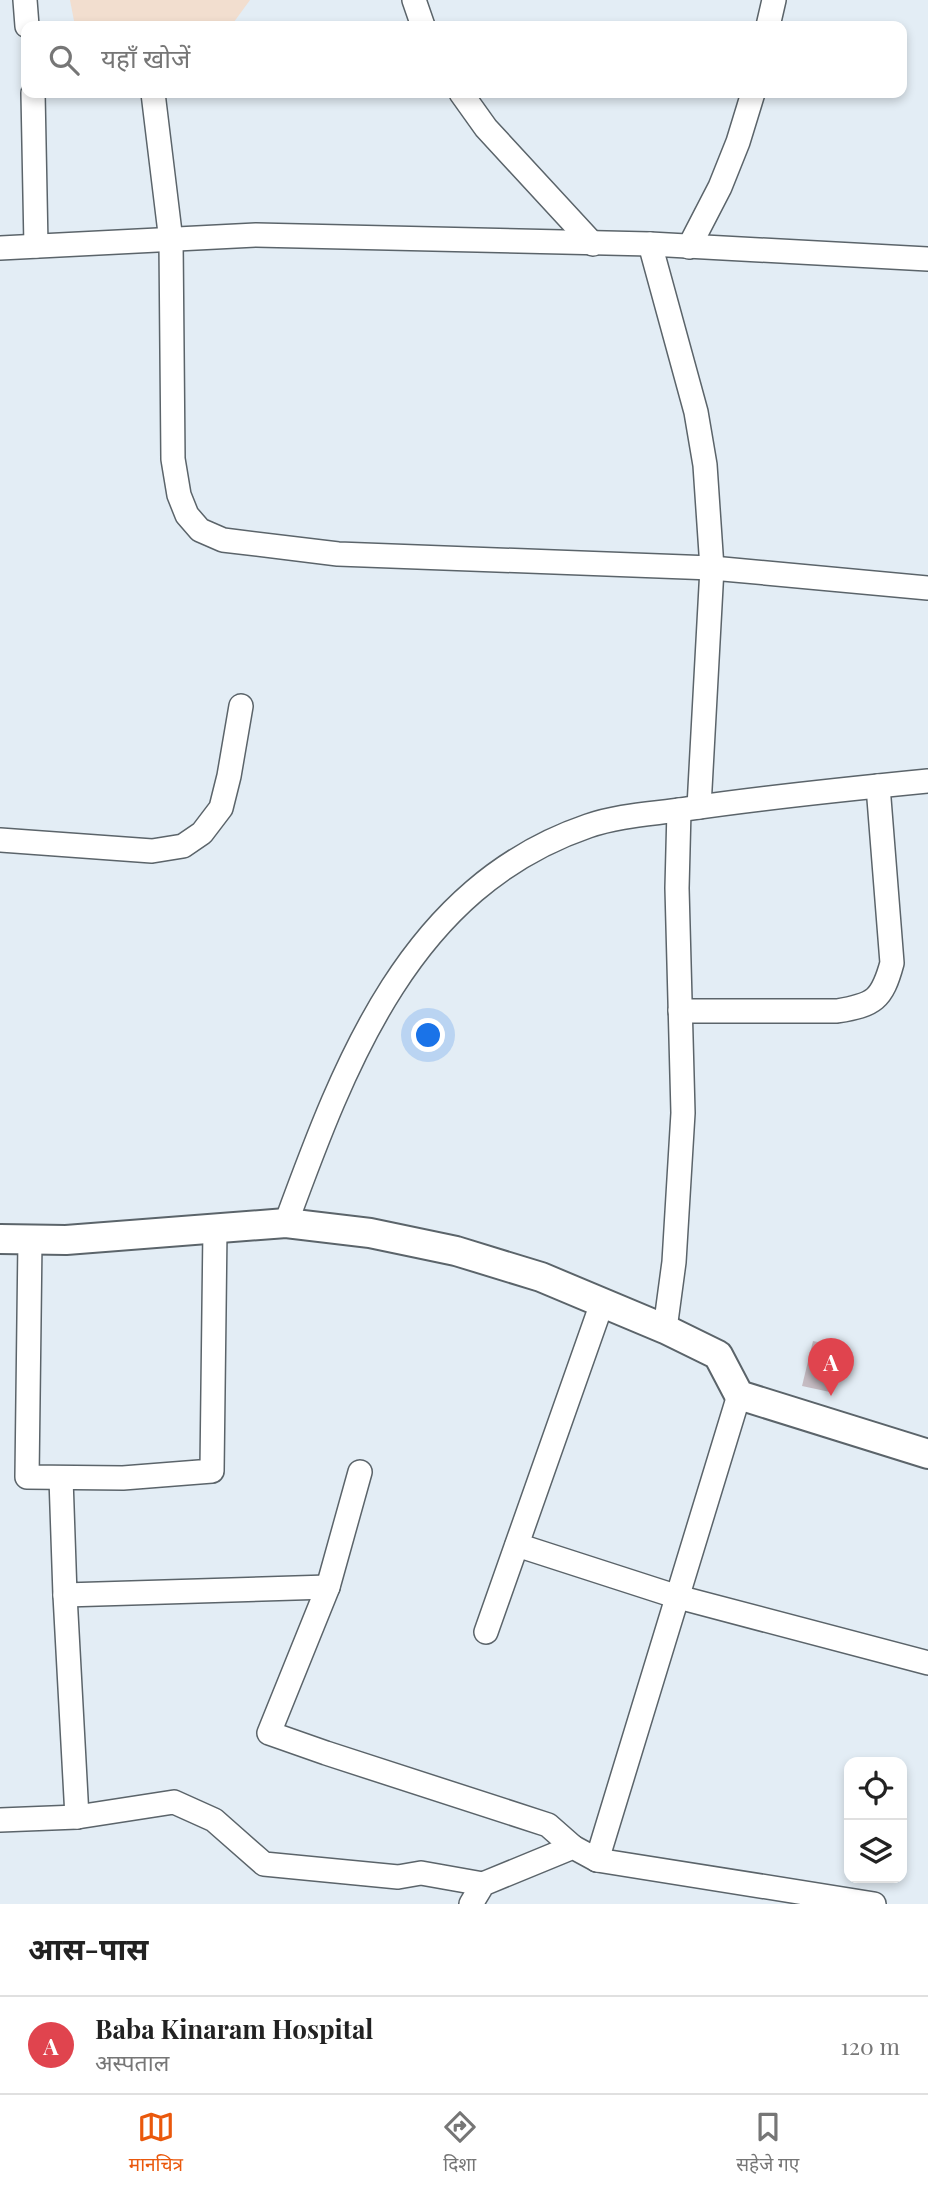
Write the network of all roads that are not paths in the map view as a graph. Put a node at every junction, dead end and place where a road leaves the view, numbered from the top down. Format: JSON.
{"nodes":[{"id":1,"x":24,"y":0,"type":"edge"},
{"id":2,"x":414,"y":0,"type":"edge"},
{"id":3,"x":774,"y":0,"type":"edge"},
{"id":4,"x":26,"y":21,"type":"edge"},
{"id":5,"x":421,"y":21,"type":"edge"},
{"id":6,"x":769,"y":21,"type":"edge"},
{"id":7,"x":33,"y":98,"type":"edge"},
{"id":8,"x":154,"y":98,"type":"edge"},
{"id":9,"x":465,"y":98,"type":"edge"},
{"id":10,"x":751,"y":98,"type":"edge"},
{"id":11,"x":171,"y":241,"type":"junction"},
{"id":12,"x":593,"y":244,"type":"junction"},
{"id":13,"x":650,"y":244,"type":"junction"},
{"id":14,"x":36,"y":246,"type":"junction"},
{"id":15,"x":689,"y":247,"type":"junction"},
{"id":16,"x":0,"y":248,"type":"edge"},
{"id":17,"x":928,"y":259,"type":"edge"},
{"id":18,"x":712,"y":568,"type":"junction"},
{"id":19,"x":928,"y":588,"type":"edge"},
{"id":20,"x":241,"y":706,"type":"dead end"},
{"id":21,"x":928,"y":780,"type":"edge"},
{"id":22,"x":878,"y":786,"type":"junction"},
{"id":23,"x":689,"y":809,"type":"junction"},
{"id":24,"x":0,"y":841,"type":"edge"},
{"id":25,"x":680,"y":1011,"type":"junction"},
{"id":26,"x":286,"y":1223,"type":"junction"},
{"id":27,"x":215,"y":1228,"type":"junction"},
{"id":28,"x":0,"y":1239,"type":"edge"},
{"id":29,"x":30,"y":1240,"type":"junction"},
{"id":30,"x":602,"y":1303,"type":"junction"},
{"id":31,"x":665,"y":1329,"type":"junction"},
{"id":32,"x":739,"y":1395,"type":"junction"},
{"id":33,"x":928,"y":1454,"type":"edge"},
{"id":34,"x":360,"y":1472,"type":"dead end"},
{"id":35,"x":61,"y":1478,"type":"junction"},
{"id":36,"x":517,"y":1545,"type":"junction"},
{"id":37,"x":328,"y":1587,"type":"junction"},
{"id":38,"x":65,"y":1595,"type":"junction"},
{"id":39,"x":678,"y":1597,"type":"junction"},
{"id":40,"x":486,"y":1632,"type":"dead end"},
{"id":41,"x":928,"y":1663,"type":"edge"},
{"id":42,"x":78,"y":1817,"type":"junction"},
{"id":43,"x":0,"y":1821,"type":"edge"},
{"id":44,"x":573,"y":1847,"type":"junction"},
{"id":45,"x":597,"y":1860,"type":"junction"},
{"id":46,"x":483,"y":1884,"type":"junction"},
{"id":47,"x":471,"y":1904,"type":"edge"},
{"id":48,"x":874,"y":1904,"type":"edge"}],
"edges":[{"from":1,"to":4,"type":"street"},
{"from":2,"to":5,"type":"street"},
{"from":3,"to":6,"type":"street"},
{"from":7,"to":14,"type":"street"},
{"from":8,"to":11,"type":"street"},
{"from":9,"to":12,"type":"street"},
{"from":10,"to":15,"type":"street"},
{"from":11,"to":12,"type":"street"},
{"from":11,"to":14,"type":"street"},
{"from":11,"to":18,"type":"street"},
{"from":12,"to":13,"type":"street"},
{"from":13,"to":15,"type":"street"},
{"from":13,"to":18,"type":"street"},
{"from":14,"to":16,"type":"street"},
{"from":15,"to":17,"type":"street"},
{"from":18,"to":19,"type":"street"},
{"from":18,"to":23,"type":"street"},
{"from":20,"to":24,"type":"street"},
{"from":21,"to":22,"type":"street"},
{"from":22,"to":23,"type":"street"},
{"from":22,"to":25,"type":"street"},
{"from":23,"to":25,"type":"street"},
{"from":23,"to":26,"type":"street"},
{"from":25,"to":31,"type":"street"},
{"from":26,"to":27,"type":"street"},
{"from":26,"to":30,"type":"street"},
{"from":27,"to":29,"type":"street"},
{"from":27,"to":35,"type":"street"},
{"from":28,"to":29,"type":"street"},
{"from":29,"to":35,"type":"street"},
{"from":30,"to":31,"type":"street"},
{"from":30,"to":36,"type":"street"},
{"from":31,"to":32,"type":"street"},
{"from":32,"to":33,"type":"street"},
{"from":32,"to":39,"type":"street"},
{"from":34,"to":37,"type":"street"},
{"from":35,"to":38,"type":"street"},
{"from":36,"to":39,"type":"street"},
{"from":36,"to":40,"type":"street"},
{"from":37,"to":38,"type":"street"},
{"from":37,"to":44,"type":"street"},
{"from":38,"to":42,"type":"street"},
{"from":39,"to":41,"type":"street"},
{"from":39,"to":45,"type":"street"},
{"from":42,"to":43,"type":"street"},
{"from":42,"to":46,"type":"street"},
{"from":44,"to":45,"type":"street"},
{"from":44,"to":46,"type":"street"},
{"from":45,"to":48,"type":"street"},
{"from":46,"to":47,"type":"street"}]}
